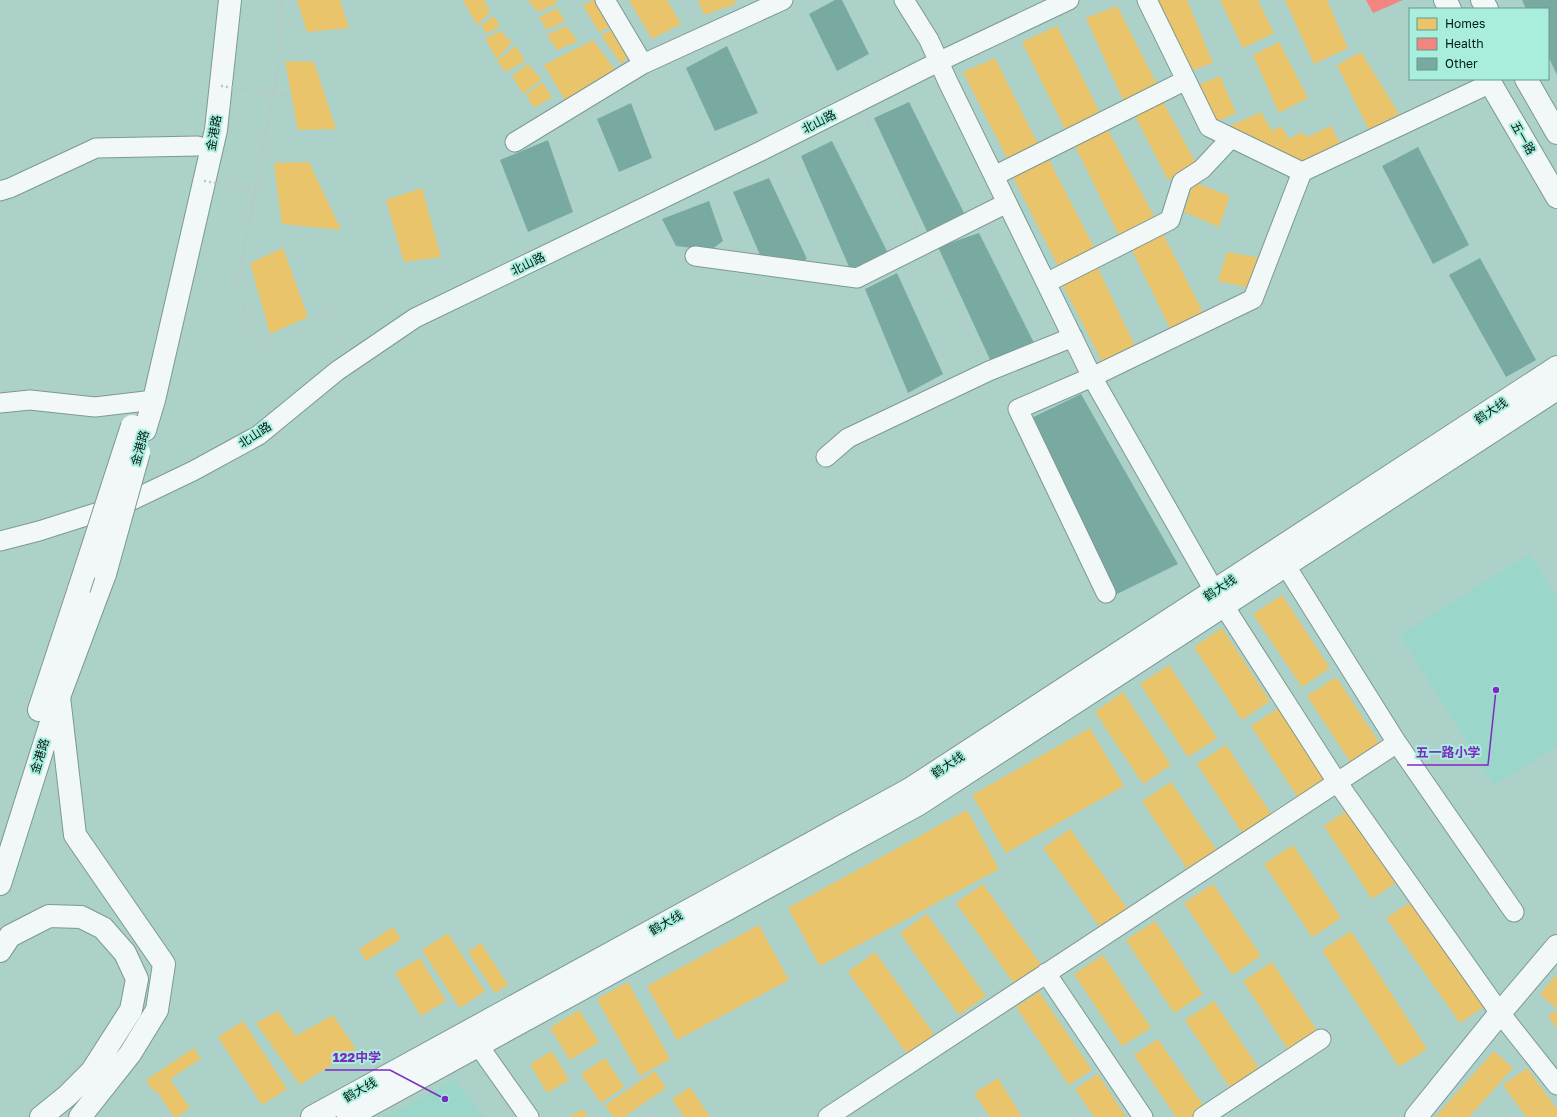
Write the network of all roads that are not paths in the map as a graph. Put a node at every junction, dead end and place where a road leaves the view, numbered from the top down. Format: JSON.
{"nodes":[{"id":1,"x":217,"y":0,"type":"edge"},
{"id":2,"x":230,"y":0,"type":"edge"},
{"id":3,"x":605,"y":0,"type":"edge"},
{"id":4,"x":783,"y":0,"type":"edge"},
{"id":5,"x":904,"y":0,"type":"edge"},
{"id":6,"x":1069,"y":0,"type":"edge"},
{"id":7,"x":1147,"y":0,"type":"edge"},
{"id":8,"x":938,"y":62,"type":"junction"},
{"id":9,"x":643,"y":64,"type":"junction"},
{"id":10,"x":1186,"y":80,"type":"junction"},
{"id":11,"x":1527,"y":80,"type":"edge"},
{"id":12,"x":1489,"y":81,"type":"edge"},
{"id":13,"x":1552,"y":111,"type":"edge"},
{"id":14,"x":1557,"y":133,"type":"edge"},
{"id":15,"x":1231,"y":138,"type":"junction"},
{"id":16,"x":515,"y":142,"type":"dead end"},
{"id":17,"x":198,"y":146,"type":"junction"},
{"id":18,"x":1302,"y":172,"type":"junction"},
{"id":19,"x":994,"y":176,"type":"junction"},
{"id":20,"x":0,"y":191,"type":"edge"},
{"id":21,"x":1557,"y":197,"type":"edge"},
{"id":22,"x":1007,"y":203,"type":"junction"},
{"id":23,"x":695,"y":256,"type":"dead end"},
{"id":24,"x":1046,"y":282,"type":"junction"},
{"id":25,"x":1073,"y":337,"type":"junction"},
{"id":26,"x":1557,"y":367,"type":"edge"},
{"id":27,"x":1092,"y":376,"type":"junction"},
{"id":28,"x":1557,"y":390,"type":"edge"},
{"id":29,"x":146,"y":401,"type":"junction"},
{"id":30,"x":0,"y":403,"type":"edge"},
{"id":31,"x":138,"y":428,"type":"junction"},
{"id":32,"x":826,"y":457,"type":"dead end"},
{"id":33,"x":0,"y":541,"type":"edge"},
{"id":34,"x":1286,"y":566,"type":"junction"},
{"id":35,"x":1106,"y":593,"type":"dead end"},
{"id":36,"x":1220,"y":599,"type":"junction"},
{"id":37,"x":59,"y":697,"type":"junction"},
{"id":38,"x":1397,"y":743,"type":"junction"},
{"id":39,"x":1338,"y":782,"type":"junction"},
{"id":40,"x":0,"y":840,"type":"edge"},
{"id":41,"x":0,"y":884,"type":"edge"},
{"id":42,"x":1514,"y":912,"type":"dead end"},
{"id":43,"x":1557,"y":946,"type":"edge"},
{"id":44,"x":0,"y":951,"type":"edge"},
{"id":45,"x":1046,"y":973,"type":"junction"},
{"id":46,"x":1500,"y":1013,"type":"junction"},
{"id":47,"x":474,"y":1038,"type":"junction"},
{"id":48,"x":1321,"y":1039,"type":"dead end"},
{"id":49,"x":1557,"y":1085,"type":"edge"},
{"id":50,"x":41,"y":1117,"type":"edge"},
{"id":51,"x":80,"y":1117,"type":"edge"},
{"id":52,"x":312,"y":1117,"type":"edge"},
{"id":53,"x":348,"y":1117,"type":"edge"},
{"id":54,"x":529,"y":1117,"type":"edge"},
{"id":55,"x":828,"y":1117,"type":"edge"},
{"id":56,"x":1143,"y":1117,"type":"edge"},
{"id":57,"x":1203,"y":1117,"type":"edge"},
{"id":58,"x":1416,"y":1117,"type":"edge"}],
"edges":[{"from":1,"to":17,"type":"main road","name":"金港路"},
{"from":2,"to":29,"type":"main road","name":"金港路"},
{"from":3,"to":9,"type":"street"},
{"from":4,"to":9,"type":"street"},
{"from":5,"to":8,"type":"street"},
{"from":6,"to":8,"type":"street","name":"北山路"},
{"from":7,"to":10,"type":"street"},
{"from":8,"to":19,"type":"street"},
{"from":8,"to":33,"type":"street","name":"北山路"},
{"from":9,"to":16,"type":"street"},
{"from":10,"to":15,"type":"street"},
{"from":10,"to":19,"type":"street"},
{"from":11,"to":13,"type":"main road"},
{"from":12,"to":18,"type":"street"},
{"from":12,"to":21,"type":"main road","name":"五一路"},
{"from":13,"to":14,"type":"main road"},
{"from":15,"to":18,"type":"street"},
{"from":15,"to":24,"type":"street"},
{"from":17,"to":20,"type":"street"},
{"from":17,"to":29,"type":"main road","name":"金港路"},
{"from":18,"to":27,"type":"street"},
{"from":19,"to":22,"type":"street"},
{"from":22,"to":23,"type":"street"},
{"from":22,"to":24,"type":"street"},
{"from":24,"to":25,"type":"street"},
{"from":25,"to":27,"type":"street"},
{"from":25,"to":32,"type":"street"},
{"from":26,"to":36,"type":"main road","name":"鹤大线"},
{"from":27,"to":35,"type":"street"},
{"from":27,"to":36,"type":"street"},
{"from":28,"to":34,"type":"main road","name":"鹤大线"},
{"from":29,"to":30,"type":"street"},
{"from":29,"to":31,"type":"main road","name":"金港路"},
{"from":31,"to":37,"type":"main road","name":"金港路","bridge":true},
{"from":31,"to":40,"type":"main road","name":"金港路","bridge":true},
{"from":34,"to":36,"type":"main road","name":"鹤大线"},
{"from":34,"to":38,"type":"street"},
{"from":36,"to":39,"type":"street"},
{"from":36,"to":47,"type":"main road","name":"鹤大线"},
{"from":37,"to":41,"type":"main road","name":"金港路"},
{"from":37,"to":51,"type":"main road"},
{"from":38,"to":39,"type":"street"},
{"from":38,"to":42,"type":"street"},
{"from":39,"to":45,"type":"street"},
{"from":39,"to":46,"type":"street"},
{"from":43,"to":46,"type":"main road"},
{"from":44,"to":50,"type":"main road"},
{"from":45,"to":55,"type":"street"},
{"from":45,"to":56,"type":"street"},
{"from":46,"to":49,"type":"street"},
{"from":46,"to":58,"type":"main road"},
{"from":47,"to":52,"type":"main road","name":"鹤大线"},
{"from":47,"to":53,"type":"main road","name":"鹤大线"},
{"from":47,"to":54,"type":"street"},
{"from":48,"to":57,"type":"street"}]}
